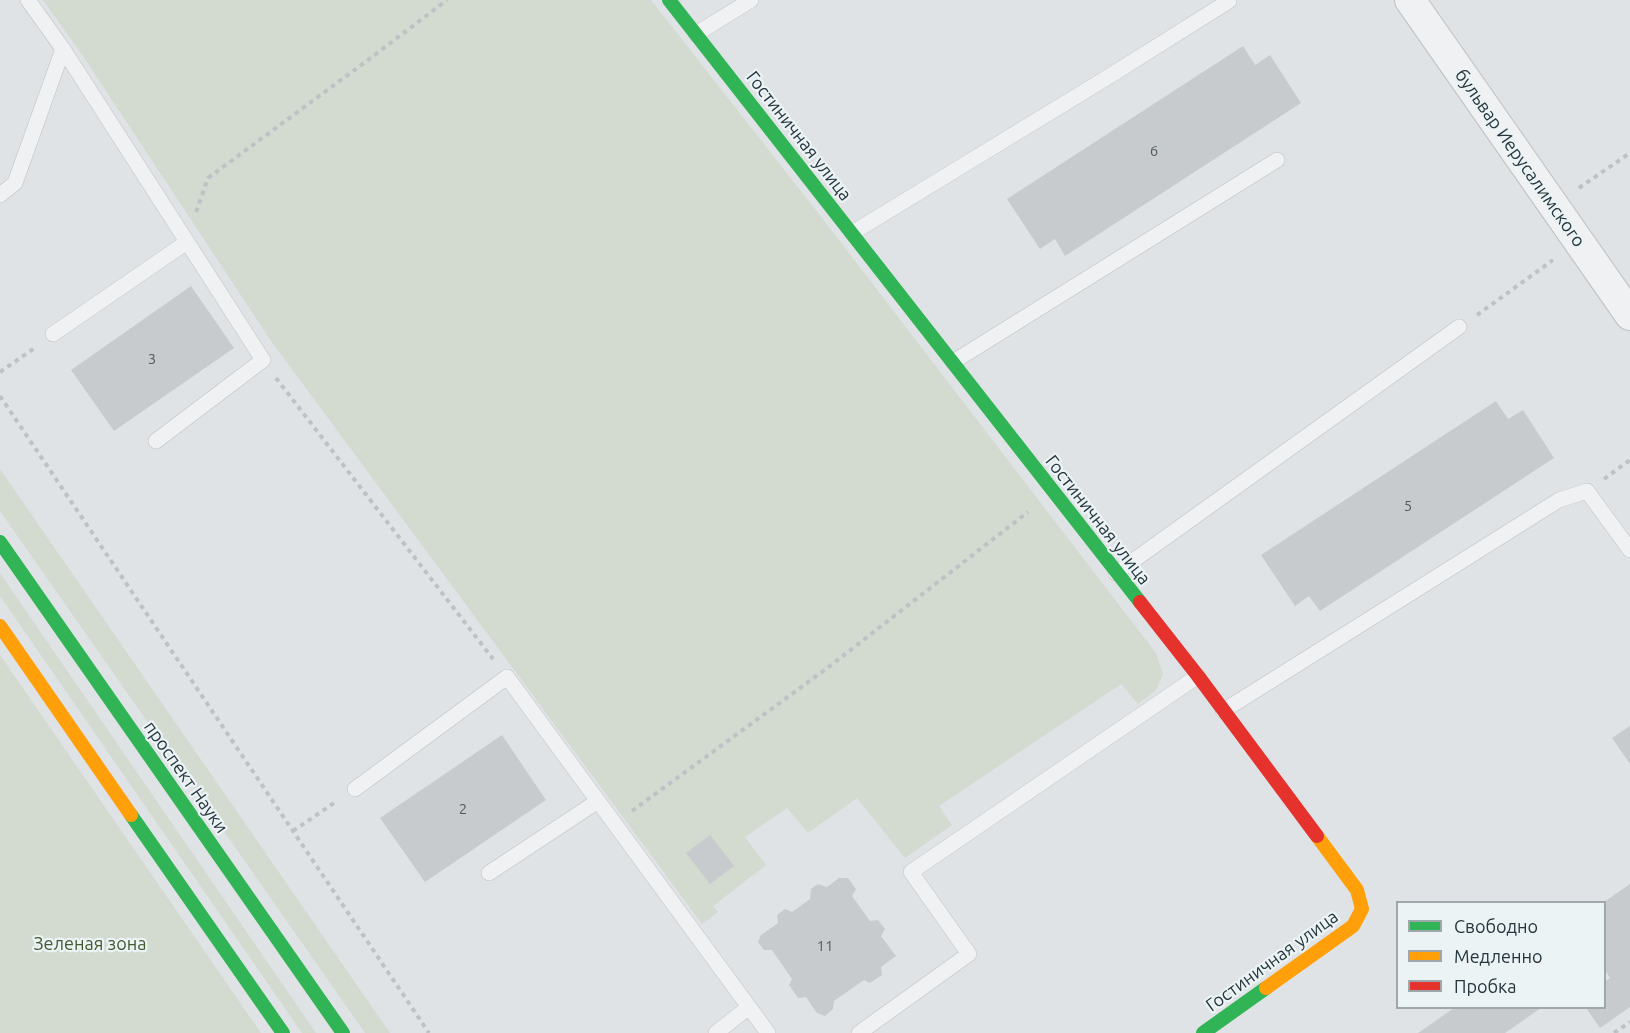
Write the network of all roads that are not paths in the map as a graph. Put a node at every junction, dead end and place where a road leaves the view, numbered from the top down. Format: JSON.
{"nodes":[{"id":1,"x":28,"y":0,"type":"edge"},
{"id":2,"x":669,"y":0,"type":"edge"},
{"id":3,"x":751,"y":0,"type":"edge"},
{"id":4,"x":1410,"y":0,"type":"edge"},
{"id":5,"x":1229,"y":1,"type":"edge"},
{"id":6,"x":696,"y":34,"type":"junction"},
{"id":7,"x":63,"y":50,"type":"junction"},
{"id":8,"x":1277,"y":160,"type":"dead end"},
{"id":9,"x":0,"y":195,"type":"edge"},
{"id":10,"x":852,"y":233,"type":"junction"},
{"id":11,"x":187,"y":242,"type":"junction"},
{"id":12,"x":1630,"y":315,"type":"edge"},
{"id":13,"x":1460,"y":327,"type":"road end"},
{"id":14,"x":53,"y":334,"type":"road end"},
{"id":15,"x":953,"y":362,"type":"junction"},
{"id":16,"x":156,"y":441,"type":"dead end"},
{"id":17,"x":0,"y":542,"type":"edge"},
{"id":18,"x":1630,"y":550,"type":"edge"},
{"id":19,"x":1116,"y":573,"type":"junction"},
{"id":20,"x":0,"y":626,"type":"edge"},
{"id":21,"x":1198,"y":676,"type":"junction"},
{"id":22,"x":1223,"y":711,"type":"junction"},
{"id":23,"x":355,"y":789,"type":"road end"},
{"id":24,"x":598,"y":801,"type":"junction"},
{"id":25,"x":489,"y":873,"type":"dead end"},
{"id":26,"x":749,"y":1007,"type":"junction"},
{"id":27,"x":283,"y":1033,"type":"edge"},
{"id":28,"x":343,"y":1033,"type":"edge"},
{"id":29,"x":716,"y":1033,"type":"edge"},
{"id":30,"x":768,"y":1033,"type":"edge"},
{"id":31,"x":859,"y":1033,"type":"edge"},
{"id":32,"x":1203,"y":1033,"type":"edge"}],
"edges":[{"from":1,"to":7,"type":"lane"},
{"from":2,"to":6,"type":"street","name":"Гостиничная улица"},
{"from":3,"to":6,"type":"lane"},
{"from":4,"to":12,"type":"street","name":"бульвар Иерусалимского"},
{"from":5,"to":10,"type":"lane"},
{"from":6,"to":10,"type":"street","name":"Гостиничная улица"},
{"from":7,"to":9,"type":"lane"},
{"from":7,"to":11,"type":"lane"},
{"from":8,"to":15,"type":"lane"},
{"from":10,"to":15,"type":"street","name":"Гостиничная улица"},
{"from":11,"to":14,"type":"lane"},
{"from":11,"to":16,"type":"lane"},
{"from":13,"to":19,"type":"lane"},
{"from":15,"to":19,"type":"street","name":"Гостиничная улица"},
{"from":17,"to":28,"type":"street","name":"проспект Науки"},
{"from":18,"to":22,"type":"lane"},
{"from":19,"to":21,"type":"street","name":"Гостиничная улица"},
{"from":20,"to":27,"type":"street"},
{"from":21,"to":22,"type":"street","name":"Гостиничная улица"},
{"from":21,"to":31,"type":"lane"},
{"from":22,"to":32,"type":"street","name":"Гостиничная улица"},
{"from":23,"to":24,"type":"lane"},
{"from":24,"to":25,"type":"lane"},
{"from":24,"to":26,"type":"lane"},
{"from":26,"to":29,"type":"lane"},
{"from":26,"to":30,"type":"lane"}]}
